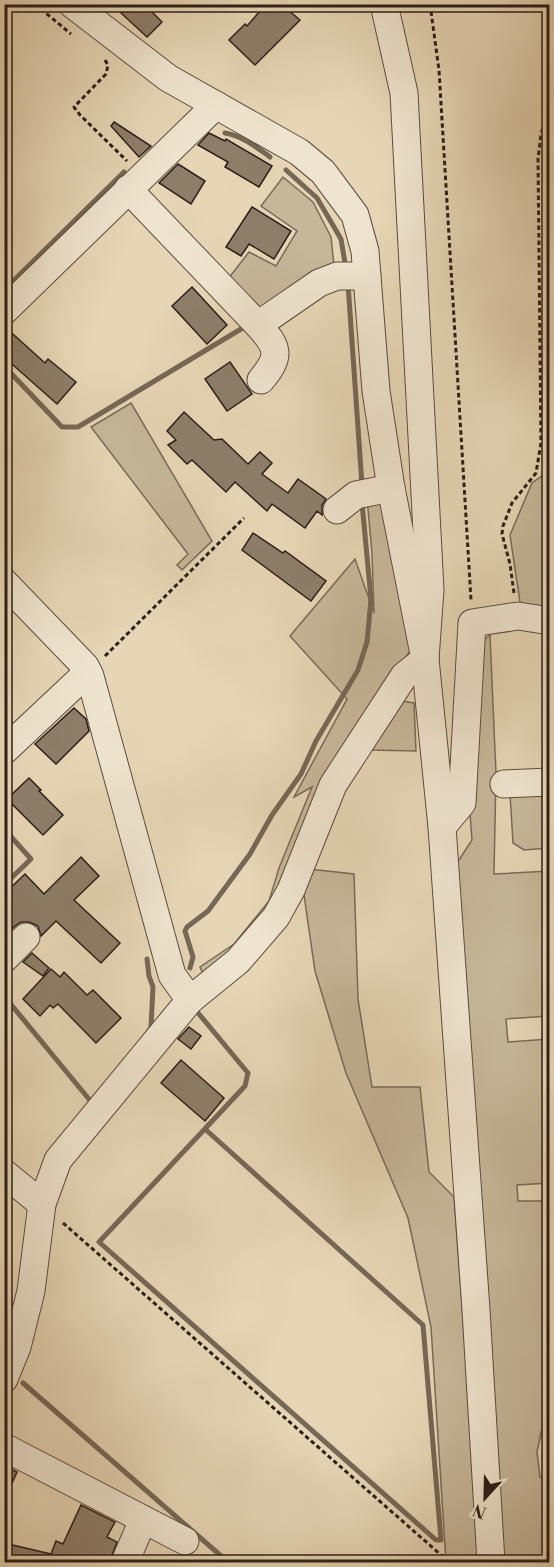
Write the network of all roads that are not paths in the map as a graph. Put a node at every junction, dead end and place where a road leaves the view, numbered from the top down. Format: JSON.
{"nodes":[{"id":1,"x":72,"y":4,"type":"edge"},
{"id":2,"x":384,"y":4,"type":"edge"},
{"id":3,"x":216,"y":105,"type":"junction"},
{"id":4,"x":135,"y":182,"type":"junction"},
{"id":5,"x":355,"y":276,"type":"junction"},
{"id":6,"x":4,"y":311,"type":"edge"},
{"id":7,"x":258,"y":325,"type":"junction"},
{"id":8,"x":261,"y":380,"type":"dead end"},
{"id":9,"x":4,"y":582,"type":"edge"},
{"id":10,"x":549,"y":621,"type":"edge"},
{"id":11,"x":425,"y":659,"type":"junction"},
{"id":12,"x":83,"y":677,"type":"junction"},
{"id":13,"x":4,"y":751,"type":"edge"},
{"id":14,"x":549,"y":782,"type":"edge"},
{"id":15,"x":504,"y":784,"type":"dead end"},
{"id":16,"x":442,"y":827,"type":"junction"},
{"id":17,"x":26,"y":937,"type":"dead end"},
{"id":18,"x":4,"y":959,"type":"edge"},
{"id":19,"x":190,"y":1000,"type":"junction"},
{"id":20,"x":4,"y":1173,"type":"edge"},
{"id":21,"x":42,"y":1204,"type":"junction"},
{"id":22,"x":4,"y":1379,"type":"edge"},
{"id":23,"x":4,"y":1447,"type":"edge"},
{"id":24,"x":143,"y":1520,"type":"junction"},
{"id":25,"x":185,"y":1541,"type":"dead end"},
{"id":26,"x":125,"y":1563,"type":"edge"},
{"id":27,"x":491,"y":1563,"type":"edge"}],
"edges":[{"from":1,"to":3,"type":"street"},
{"from":2,"to":11,"type":"street"},
{"from":3,"to":4,"type":"street"},
{"from":3,"to":5,"type":"street"},
{"from":4,"to":6,"type":"street"},
{"from":4,"to":7,"type":"street"},
{"from":5,"to":7,"type":"street"},
{"from":5,"to":11,"type":"street"},
{"from":7,"to":8,"type":"street"},
{"from":9,"to":12,"type":"street"},
{"from":10,"to":16,"type":"street"},
{"from":11,"to":16,"type":"street"},
{"from":11,"to":19,"type":"street"},
{"from":12,"to":13,"type":"street"},
{"from":12,"to":19,"type":"street"},
{"from":14,"to":15,"type":"street"},
{"from":16,"to":27,"type":"street"},
{"from":17,"to":18,"type":"street"},
{"from":19,"to":21,"type":"street"},
{"from":20,"to":21,"type":"street"},
{"from":21,"to":22,"type":"street"},
{"from":23,"to":24,"type":"street"},
{"from":24,"to":25,"type":"street"},
{"from":24,"to":26,"type":"street"}]}
